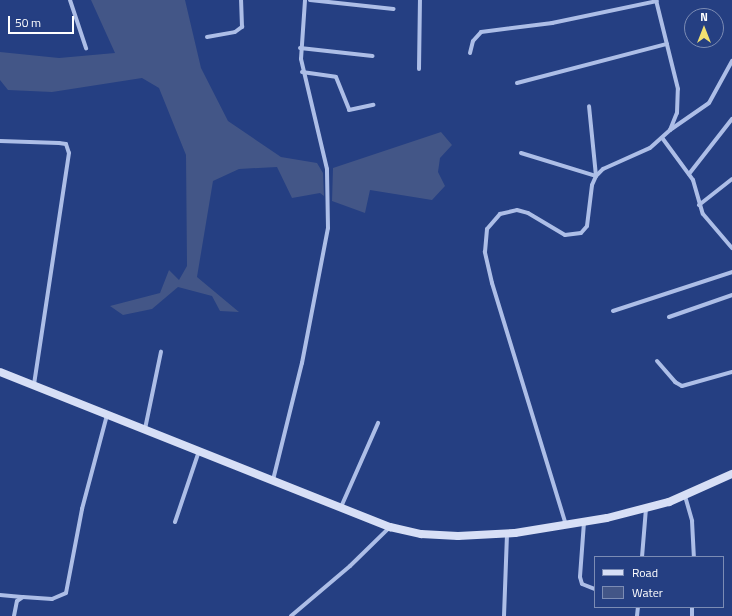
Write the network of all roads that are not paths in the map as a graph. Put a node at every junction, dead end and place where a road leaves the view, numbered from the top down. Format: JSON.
{"nodes":[{"id":1,"x":70,"y":0,"type":"edge"},
{"id":2,"x":241,"y":0,"type":"edge"},
{"id":3,"x":305,"y":0,"type":"edge"},
{"id":4,"x":310,"y":0,"type":"edge"},
{"id":5,"x":420,"y":0,"type":"edge"},
{"id":6,"x":657,"y":0,"type":"edge"},
{"id":7,"x":394,"y":9,"type":"dead end"},
{"id":8,"x":207,"y":37,"type":"dead end"},
{"id":9,"x":667,"y":44,"type":"junction"},
{"id":10,"x":86,"y":48,"type":"dead end"},
{"id":11,"x":300,"y":48,"type":"junction"},
{"id":12,"x":470,"y":54,"type":"dead end"},
{"id":13,"x":373,"y":56,"type":"dead end"},
{"id":14,"x":732,"y":61,"type":"edge"},
{"id":15,"x":419,"y":69,"type":"dead end"},
{"id":16,"x":302,"y":72,"type":"junction"},
{"id":17,"x":517,"y":84,"type":"dead end"},
{"id":18,"x":373,"y":105,"type":"dead end"},
{"id":19,"x":589,"y":106,"type":"dead end"},
{"id":20,"x":732,"y":119,"type":"edge"},
{"id":21,"x":670,"y":130,"type":"junction"},
{"id":22,"x":663,"y":139,"type":"junction"},
{"id":23,"x":0,"y":141,"type":"edge"},
{"id":24,"x":521,"y":153,"type":"dead end"},
{"id":25,"x":689,"y":174,"type":"junction"},
{"id":26,"x":596,"y":176,"type":"junction"},
{"id":27,"x":732,"y":179,"type":"edge"},
{"id":28,"x":699,"y":205,"type":"junction"},
{"id":29,"x":732,"y":248,"type":"edge"},
{"id":30,"x":732,"y":272,"type":"edge"},
{"id":31,"x":732,"y":295,"type":"edge"},
{"id":32,"x":613,"y":311,"type":"dead end"},
{"id":33,"x":669,"y":317,"type":"dead end"},
{"id":34,"x":161,"y":352,"type":"dead end"},
{"id":35,"x":657,"y":361,"type":"dead end"},
{"id":36,"x":0,"y":372,"type":"edge"},
{"id":37,"x":732,"y":372,"type":"edge"},
{"id":38,"x":34,"y":385,"type":"junction"},
{"id":39,"x":107,"y":415,"type":"junction"},
{"id":40,"x":378,"y":423,"type":"dead end"},
{"id":41,"x":145,"y":430,"type":"junction"},
{"id":42,"x":199,"y":451,"type":"junction"},
{"id":43,"x":732,"y":474,"type":"edge"},
{"id":44,"x":273,"y":481,"type":"junction"},
{"id":45,"x":685,"y":496,"type":"junction"},
{"id":46,"x":341,"y":508,"type":"junction"},
{"id":47,"x":646,"y":508,"type":"junction"},
{"id":48,"x":175,"y":522,"type":"dead end"},
{"id":49,"x":584,"y":522,"type":"junction"},
{"id":50,"x":566,"y":526,"type":"junction"},
{"id":51,"x":390,"y":527,"type":"junction"},
{"id":52,"x":507,"y":533,"type":"junction"},
{"id":53,"x":642,"y":556,"type":"edge"},
{"id":54,"x":694,"y":556,"type":"edge"},
{"id":55,"x":594,"y":589,"type":"edge"},
{"id":56,"x":0,"y":595,"type":"edge"},
{"id":57,"x":23,"y":597,"type":"junction"},
{"id":58,"x":298,"y":611,"type":"junction"},
{"id":59,"x":14,"y":616,"type":"edge"},
{"id":60,"x":291,"y":616,"type":"edge"},
{"id":61,"x":301,"y":616,"type":"edge"},
{"id":62,"x":504,"y":616,"type":"edge"}],
"edges":[{"from":1,"to":10,"type":"street"},
{"from":2,"to":8,"type":"street"},
{"from":3,"to":11,"type":"street"},
{"from":4,"to":7,"type":"street"},
{"from":5,"to":15,"type":"street"},
{"from":6,"to":9,"type":"street"},
{"from":6,"to":12,"type":"street"},
{"from":9,"to":17,"type":"street"},
{"from":9,"to":21,"type":"street"},
{"from":11,"to":13,"type":"street"},
{"from":11,"to":16,"type":"street"},
{"from":14,"to":21,"type":"street"},
{"from":16,"to":18,"type":"street"},
{"from":16,"to":44,"type":"street"},
{"from":19,"to":26,"type":"street"},
{"from":20,"to":25,"type":"street"},
{"from":21,"to":22,"type":"street"},
{"from":22,"to":25,"type":"street"},
{"from":22,"to":26,"type":"street"},
{"from":23,"to":38,"type":"street"},
{"from":24,"to":26,"type":"street"},
{"from":25,"to":28,"type":"street"},
{"from":26,"to":50,"type":"street"},
{"from":27,"to":28,"type":"street"},
{"from":28,"to":29,"type":"street"},
{"from":30,"to":32,"type":"street"},
{"from":31,"to":33,"type":"street"},
{"from":34,"to":41,"type":"street"},
{"from":35,"to":37,"type":"street"},
{"from":36,"to":38,"type":"street"},
{"from":38,"to":39,"type":"street"},
{"from":39,"to":41,"type":"street"},
{"from":39,"to":57,"type":"street"},
{"from":40,"to":46,"type":"street"},
{"from":41,"to":42,"type":"street"},
{"from":42,"to":44,"type":"street"},
{"from":42,"to":48,"type":"street"},
{"from":43,"to":45,"type":"street"},
{"from":44,"to":46,"type":"street"},
{"from":45,"to":47,"type":"street"},
{"from":45,"to":54,"type":"street"},
{"from":46,"to":51,"type":"street"},
{"from":47,"to":49,"type":"street"},
{"from":47,"to":53,"type":"street"},
{"from":49,"to":50,"type":"street"},
{"from":49,"to":55,"type":"street"},
{"from":50,"to":52,"type":"street"},
{"from":51,"to":52,"type":"street"},
{"from":51,"to":58,"type":"street"},
{"from":52,"to":62,"type":"street"},
{"from":56,"to":57,"type":"street"},
{"from":57,"to":59,"type":"street"},
{"from":58,"to":60,"type":"street"},
{"from":58,"to":61,"type":"street"}]}
